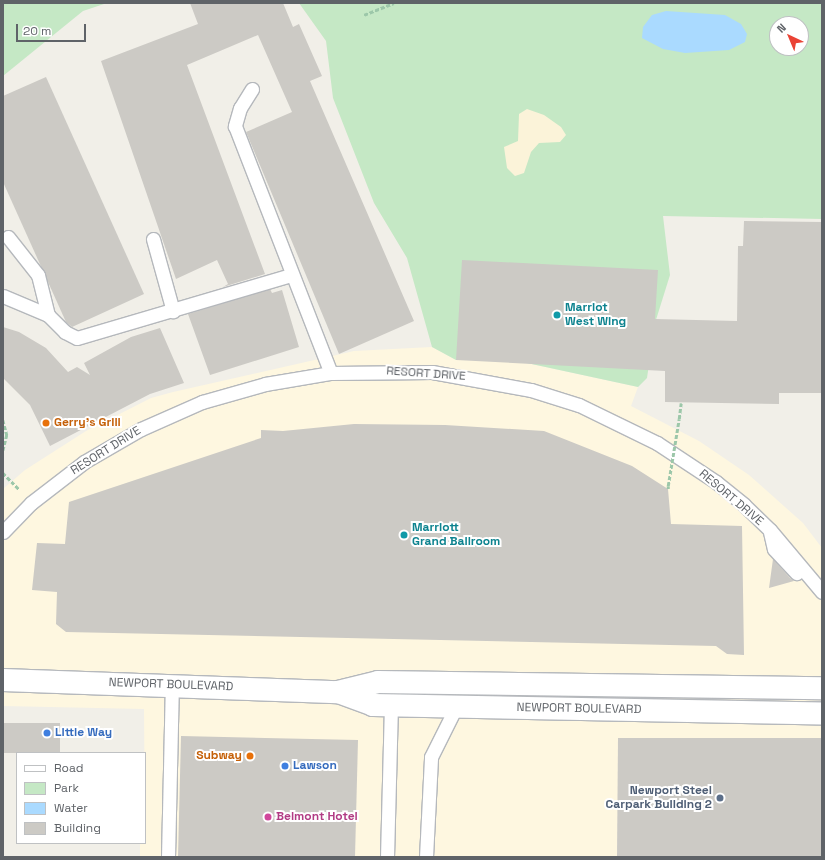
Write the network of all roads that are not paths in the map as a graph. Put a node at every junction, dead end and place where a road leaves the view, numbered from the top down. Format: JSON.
{"nodes":[{"id":1,"x":252,"y":89,"type":"dead end"},
{"id":2,"x":8,"y":237,"type":"dead end"},
{"id":3,"x":153,"y":240,"type":"dead end"},
{"id":4,"x":291,"y":275,"type":"junction"},
{"id":5,"x":3,"y":296,"type":"edge"},
{"id":6,"x":173,"y":311,"type":"junction"},
{"id":7,"x":48,"y":315,"type":"junction"},
{"id":8,"x":331,"y":373,"type":"junction"},
{"id":9,"x":3,"y":532,"type":"edge"},
{"id":10,"x":822,"y":592,"type":"edge"},
{"id":11,"x":3,"y":680,"type":"edge"},
{"id":12,"x":172,"y":684,"type":"junction"},
{"id":13,"x":822,"y":688,"type":"edge"},
{"id":14,"x":338,"y":692,"type":"junction"},
{"id":15,"x":391,"y":706,"type":"junction"},
{"id":16,"x":456,"y":707,"type":"junction"},
{"id":17,"x":822,"y":714,"type":"edge"},
{"id":18,"x":168,"y":857,"type":"edge"},
{"id":19,"x":387,"y":857,"type":"edge"},
{"id":20,"x":426,"y":857,"type":"edge"}],
"edges":[{"from":1,"to":4,"type":"lane"},
{"from":2,"to":7,"type":"lane"},
{"from":3,"to":6,"type":"lane"},
{"from":4,"to":6,"type":"lane"},
{"from":4,"to":8,"type":"lane"},
{"from":5,"to":7,"type":"lane"},
{"from":6,"to":7,"type":"lane"},
{"from":8,"to":9,"type":"lane","name":"RESORT DRIVE"},
{"from":8,"to":10,"type":"lane","name":"RESORT DRIVE"},
{"from":11,"to":12,"type":"street","name":"NEWPORT BOULEVARD"},
{"from":12,"to":14,"type":"street","name":"NEWPORT BOULEVARD"},
{"from":12,"to":18,"type":"lane"},
{"from":13,"to":14,"type":"street","name":"NEWPORT BOULEVARD"},
{"from":14,"to":15,"type":"street","name":"NEWPORT BOULEVARD"},
{"from":15,"to":16,"type":"street","name":"NEWPORT BOULEVARD"},
{"from":15,"to":19,"type":"lane"},
{"from":16,"to":17,"type":"street","name":"NEWPORT BOULEVARD"},
{"from":16,"to":20,"type":"lane"}]}
